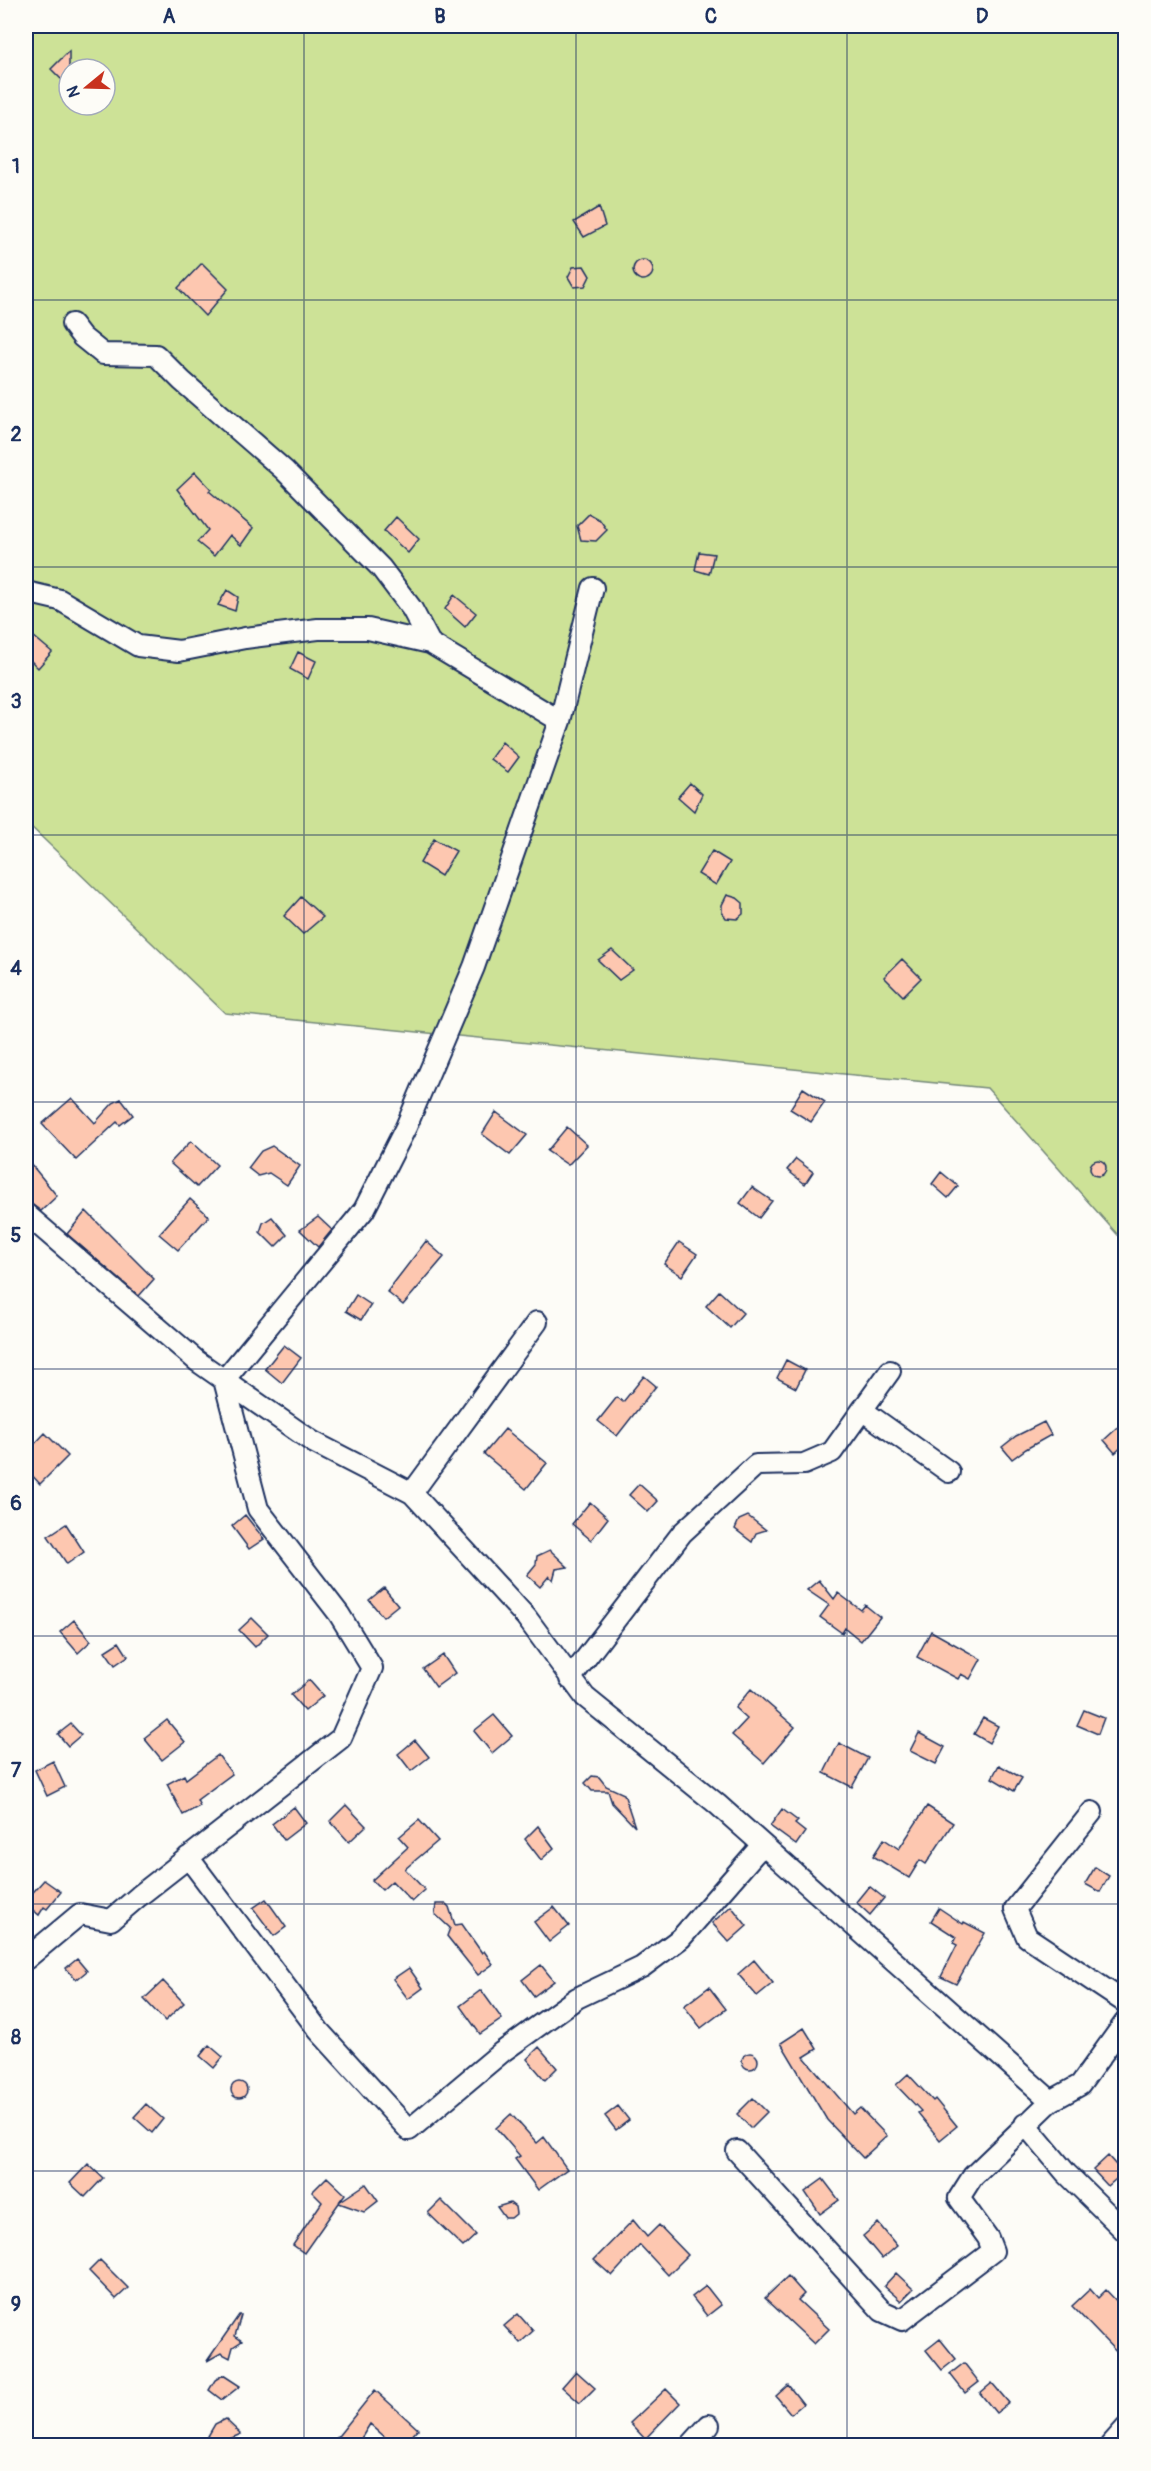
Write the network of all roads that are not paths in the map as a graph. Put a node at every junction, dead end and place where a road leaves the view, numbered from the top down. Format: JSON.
{"nodes":[{"id":1,"x":72,"y":324,"type":"dead end"},
{"id":2,"x":593,"y":588,"type":"dead end"},
{"id":3,"x":26,"y":592,"type":"edge"},
{"id":4,"x":430,"y":643,"type":"junction"},
{"id":5,"x":560,"y":721,"type":"junction"},
{"id":6,"x":26,"y":1214,"type":"edge"},
{"id":7,"x":537,"y":1322,"type":"dead end"},
{"id":8,"x":890,"y":1371,"type":"dead end"},
{"id":9,"x":224,"y":1380,"type":"junction"},
{"id":10,"x":862,"y":1410,"type":"junction"},
{"id":11,"x":949,"y":1472,"type":"dead end"},
{"id":12,"x":412,"y":1493,"type":"junction"},
{"id":13,"x":570,"y":1679,"type":"junction"},
{"id":14,"x":1092,"y":1812,"type":"dead end"},
{"id":15,"x":762,"y":1845,"type":"junction"},
{"id":16,"x":188,"y":1857,"type":"junction"},
{"id":17,"x":26,"y":1959,"type":"edge"},
{"id":18,"x":1125,"y":2003,"type":"edge"},
{"id":19,"x":1125,"y":2021,"type":"edge"},
{"id":20,"x":1051,"y":2101,"type":"junction"},
{"id":21,"x":1025,"y":2124,"type":"junction"},
{"id":22,"x":737,"y":2151,"type":"dead end"},
{"id":23,"x":1125,"y":2232,"type":"edge"},
{"id":24,"x":709,"y":2425,"type":"dead end"},
{"id":25,"x":1125,"y":2428,"type":"edge"},
{"id":26,"x":690,"y":2445,"type":"edge"},
{"id":27,"x":1110,"y":2445,"type":"edge"}],
"edges":[{"from":1,"to":4,"type":"street"},
{"from":2,"to":5,"type":"street"},
{"from":3,"to":4,"type":"street"},
{"from":4,"to":5,"type":"street"},
{"from":5,"to":9,"type":"street"},
{"from":6,"to":9,"type":"street"},
{"from":7,"to":12,"type":"street"},
{"from":8,"to":10,"type":"street"},
{"from":9,"to":12,"type":"street"},
{"from":9,"to":16,"type":"street"},
{"from":10,"to":11,"type":"street"},
{"from":10,"to":13,"type":"street"},
{"from":12,"to":13,"type":"street"},
{"from":13,"to":15,"type":"street"},
{"from":14,"to":18,"type":"street"},
{"from":15,"to":16,"type":"street"},
{"from":15,"to":20,"type":"street"},
{"from":16,"to":17,"type":"street"},
{"from":19,"to":20,"type":"street"},
{"from":20,"to":21,"type":"street"},
{"from":21,"to":22,"type":"street"},
{"from":21,"to":23,"type":"street"},
{"from":24,"to":26,"type":"street"},
{"from":25,"to":27,"type":"street"}]}
